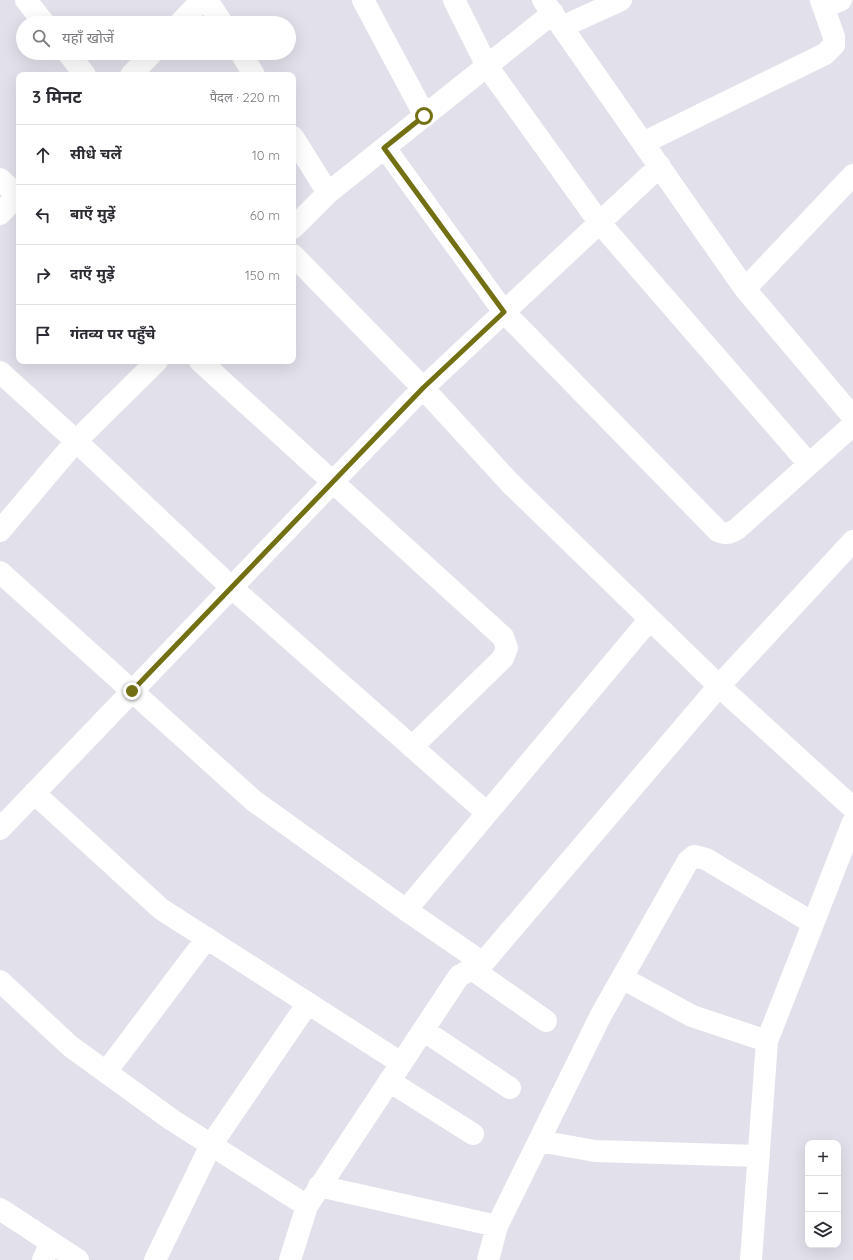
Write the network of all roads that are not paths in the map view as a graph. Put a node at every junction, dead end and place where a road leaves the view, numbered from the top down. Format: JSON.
{"nodes":[{"id":1,"x":26,"y":0,"type":"edge"},
{"id":2,"x":202,"y":0,"type":"edge"},
{"id":3,"x":208,"y":0,"type":"edge"},
{"id":4,"x":363,"y":0,"type":"edge"},
{"id":5,"x":454,"y":0,"type":"edge"},
{"id":6,"x":621,"y":0,"type":"edge"},
{"id":7,"x":829,"y":2,"type":"edge"},
{"id":8,"x":553,"y":13,"type":"edge"},
{"id":9,"x":39,"y":16,"type":"edge"},
{"id":10,"x":187,"y":16,"type":"edge"},
{"id":11,"x":218,"y":16,"type":"edge"},
{"id":12,"x":73,"y":60,"type":"edge"},
{"id":13,"x":145,"y":60,"type":"edge"},
{"id":14,"x":245,"y":60,"type":"edge"},
{"id":15,"x":487,"y":66,"type":"junction"},
{"id":16,"x":83,"y":72,"type":"edge"},
{"id":17,"x":134,"y":72,"type":"edge"},
{"id":18,"x":252,"y":72,"type":"edge"},
{"id":19,"x":424,"y":116,"type":"junction"},
{"id":20,"x":296,"y":142,"type":"edge"},
{"id":21,"x":643,"y":143,"type":"junction"},
{"id":22,"x":384,"y":148,"type":"junction"},
{"id":23,"x":660,"y":166,"type":"junction"},
{"id":24,"x":853,"y":175,"type":"edge"},
{"id":25,"x":0,"y":178,"type":"edge"},
{"id":26,"x":328,"y":193,"type":"junction"},
{"id":27,"x":16,"y":194,"type":"edge"},
{"id":28,"x":16,"y":198,"type":"edge"},
{"id":29,"x":0,"y":214,"type":"edge"},
{"id":30,"x":599,"y":222,"type":"junction"},
{"id":31,"x":296,"y":225,"type":"edge"},
{"id":32,"x":296,"y":258,"type":"edge"},
{"id":33,"x":745,"y":289,"type":"junction"},
{"id":34,"x":504,"y":312,"type":"junction"},
{"id":35,"x":154,"y":364,"type":"edge"},
{"id":36,"x":203,"y":364,"type":"edge"},
{"id":37,"x":0,"y":372,"type":"edge"},
{"id":38,"x":423,"y":388,"type":"junction"},
{"id":39,"x":853,"y":417,"type":"edge"},
{"id":40,"x":853,"y":425,"type":"edge"},
{"id":41,"x":76,"y":441,"type":"junction"},
{"id":42,"x":809,"y":464,"type":"junction"},
{"id":43,"x":332,"y":483,"type":"junction"},
{"id":44,"x":0,"y":531,"type":"edge"},
{"id":45,"x":853,"y":541,"type":"edge"},
{"id":46,"x":0,"y":572,"type":"edge"},
{"id":47,"x":231,"y":588,"type":"junction"},
{"id":48,"x":650,"y":619,"type":"junction"},
{"id":49,"x":719,"y":686,"type":"junction"},
{"id":50,"x":132,"y":691,"type":"junction"},
{"id":51,"x":412,"y":747,"type":"junction"},
{"id":52,"x":34,"y":793,"type":"junction"},
{"id":53,"x":853,"y":808,"type":"edge"},
{"id":54,"x":487,"y":813,"type":"junction"},
{"id":55,"x":0,"y":829,"type":"edge"},
{"id":56,"x":851,"y":833,"type":"edge"},
{"id":57,"x":406,"y":910,"type":"junction"},
{"id":58,"x":813,"y":923,"type":"junction"},
{"id":59,"x":207,"y":938,"type":"junction"},
{"id":60,"x":478,"y":966,"type":"junction"},
{"id":61,"x":622,"y":978,"type":"junction"},
{"id":62,"x":0,"y":981,"type":"edge"},
{"id":63,"x":308,"y":1003,"type":"junction"},
{"id":64,"x":546,"y":1021,"type":"dead end"},
{"id":65,"x":423,"y":1030,"type":"junction"},
{"id":66,"x":767,"y":1041,"type":"junction"},
{"id":67,"x":401,"y":1063,"type":"junction"},
{"id":68,"x":106,"y":1072,"type":"junction"},
{"id":69,"x":389,"y":1081,"type":"junction"},
{"id":70,"x":510,"y":1088,"type":"dead end"},
{"id":71,"x":472,"y":1134,"type":"dead end"},
{"id":72,"x":539,"y":1141,"type":"junction"},
{"id":73,"x":211,"y":1145,"type":"junction"},
{"id":74,"x":759,"y":1156,"type":"junction"},
{"id":75,"x":319,"y":1186,"type":"junction"},
{"id":76,"x":307,"y":1206,"type":"junction"},
{"id":77,"x":0,"y":1209,"type":"edge"},
{"id":78,"x":497,"y":1226,"type":"junction"},
{"id":79,"x":47,"y":1251,"type":"edge"},
{"id":80,"x":78,"y":1260,"type":"edge"},
{"id":81,"x":155,"y":1260,"type":"edge"},
{"id":82,"x":290,"y":1260,"type":"edge"},
{"id":83,"x":488,"y":1260,"type":"edge"},
{"id":84,"x":752,"y":1260,"type":"edge"}],
"edges":[{"from":1,"to":9,"type":"street"},
{"from":2,"to":10,"type":"street"},
{"from":3,"to":11,"type":"street"},
{"from":4,"to":19,"type":"street"},
{"from":5,"to":15,"type":"street"},
{"from":6,"to":8,"type":"street"},
{"from":7,"to":21,"type":"street"},
{"from":8,"to":15,"type":"street"},
{"from":8,"to":21,"type":"street"},
{"from":12,"to":16,"type":"street"},
{"from":13,"to":17,"type":"street"},
{"from":14,"to":18,"type":"street"},
{"from":15,"to":19,"type":"street"},
{"from":15,"to":30,"type":"street"},
{"from":19,"to":22,"type":"street"},
{"from":20,"to":26,"type":"street"},
{"from":21,"to":23,"type":"street"},
{"from":22,"to":26,"type":"street"},
{"from":22,"to":34,"type":"street"},
{"from":23,"to":30,"type":"street"},
{"from":23,"to":33,"type":"street"},
{"from":24,"to":33,"type":"street"},
{"from":25,"to":27,"type":"street"},
{"from":26,"to":31,"type":"street"},
{"from":28,"to":29,"type":"street"},
{"from":30,"to":34,"type":"street"},
{"from":30,"to":42,"type":"street"},
{"from":32,"to":38,"type":"street"},
{"from":33,"to":39,"type":"street"},
{"from":34,"to":38,"type":"street"},
{"from":34,"to":42,"type":"street"},
{"from":35,"to":41,"type":"street"},
{"from":36,"to":43,"type":"street"},
{"from":37,"to":41,"type":"street"},
{"from":38,"to":43,"type":"street"},
{"from":38,"to":48,"type":"street"},
{"from":40,"to":42,"type":"street"},
{"from":41,"to":44,"type":"street"},
{"from":41,"to":47,"type":"street"},
{"from":43,"to":47,"type":"street"},
{"from":43,"to":51,"type":"street"},
{"from":45,"to":49,"type":"street"},
{"from":46,"to":50,"type":"street"},
{"from":47,"to":50,"type":"street"},
{"from":47,"to":51,"type":"street"},
{"from":48,"to":49,"type":"street"},
{"from":48,"to":54,"type":"street"},
{"from":49,"to":53,"type":"street"},
{"from":49,"to":60,"type":"street"},
{"from":50,"to":52,"type":"street"},
{"from":50,"to":57,"type":"street"},
{"from":51,"to":54,"type":"street"},
{"from":52,"to":55,"type":"street"},
{"from":52,"to":59,"type":"street"},
{"from":54,"to":57,"type":"street"},
{"from":56,"to":58,"type":"street"},
{"from":57,"to":60,"type":"street"},
{"from":58,"to":61,"type":"street"},
{"from":58,"to":66,"type":"street"},
{"from":59,"to":63,"type":"street"},
{"from":59,"to":68,"type":"street"},
{"from":60,"to":64,"type":"street"},
{"from":60,"to":65,"type":"street"},
{"from":61,"to":66,"type":"street"},
{"from":61,"to":72,"type":"street"},
{"from":62,"to":68,"type":"street"},
{"from":63,"to":67,"type":"street"},
{"from":63,"to":73,"type":"street"},
{"from":65,"to":67,"type":"street"},
{"from":65,"to":70,"type":"street"},
{"from":66,"to":74,"type":"street"},
{"from":67,"to":69,"type":"street"},
{"from":68,"to":73,"type":"street"},
{"from":69,"to":71,"type":"street"},
{"from":69,"to":75,"type":"street"},
{"from":72,"to":74,"type":"street"},
{"from":72,"to":78,"type":"street"},
{"from":73,"to":76,"type":"street"},
{"from":73,"to":81,"type":"street"},
{"from":74,"to":84,"type":"street"},
{"from":75,"to":76,"type":"street"},
{"from":75,"to":78,"type":"street"},
{"from":76,"to":82,"type":"street"},
{"from":77,"to":79,"type":"street"},
{"from":78,"to":83,"type":"street"},
{"from":79,"to":80,"type":"street"}]}
